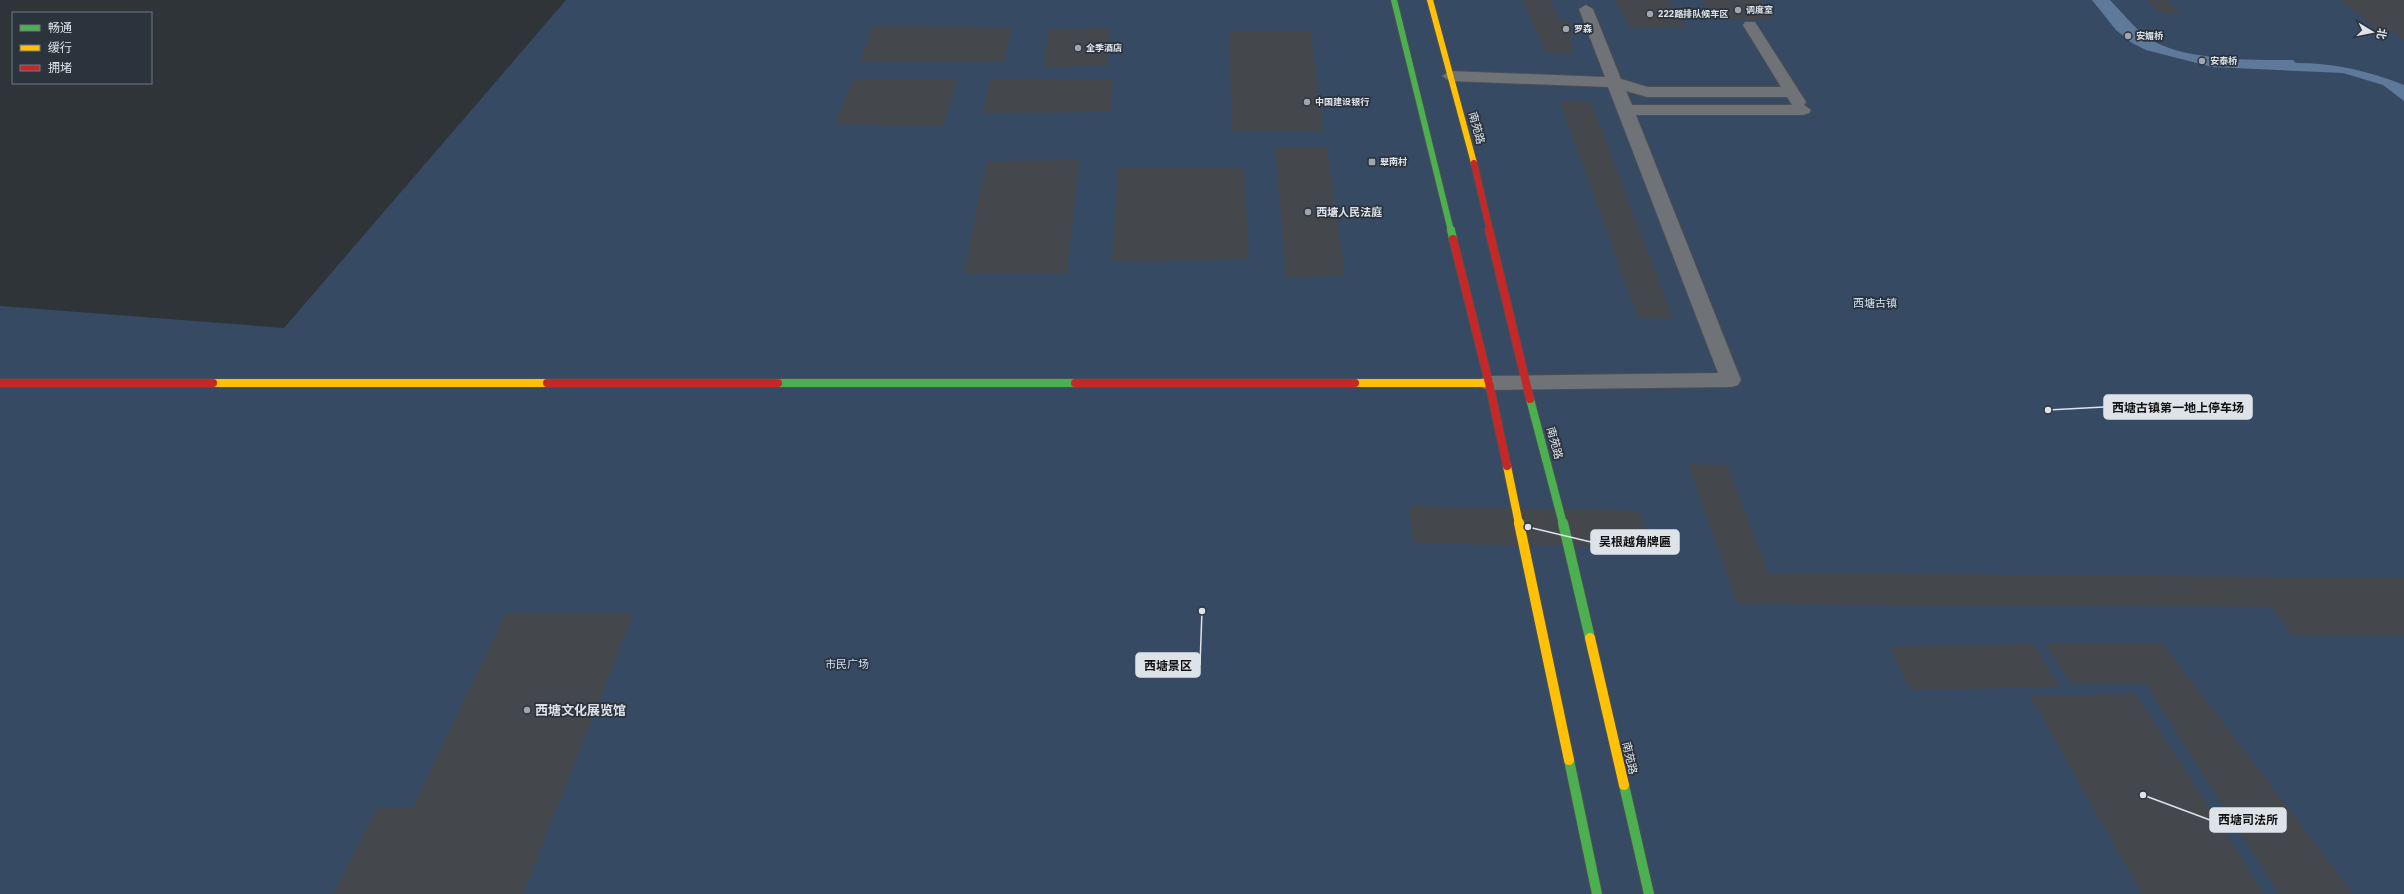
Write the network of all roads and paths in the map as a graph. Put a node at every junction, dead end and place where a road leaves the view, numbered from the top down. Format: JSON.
{"nodes":[{"id":1,"x":1394,"y":0,"type":"edge"},
{"id":2,"x":1430,"y":0,"type":"edge"},
{"id":3,"x":1586,"y":9,"type":"dead end"},
{"id":4,"x":1750,"y":25,"type":"dead end"},
{"id":5,"x":1450,"y":76,"type":"junction"},
{"id":6,"x":1615,"y":82,"type":"junction"},
{"id":7,"x":1791,"y":92,"type":"junction"},
{"id":8,"x":1626,"y":110,"type":"junction"},
{"id":9,"x":1526,"y":382,"type":"junction"},
{"id":10,"x":0,"y":383,"type":"edge"},
{"id":11,"x":1489,"y":383,"type":"junction"},
{"id":12,"x":1597,"y":894,"type":"edge"},
{"id":13,"x":1649,"y":894,"type":"edge"}],
"edges":[{"from":1,"to":11,"type":"main road"},
{"from":2,"to":5,"type":"main road","name":"南苑路"},
{"from":3,"to":6,"type":"lane"},
{"from":4,"to":7,"type":"lane"},
{"from":5,"to":6,"type":"lane"},
{"from":5,"to":9,"type":"main road","name":"南苑路"},
{"from":6,"to":7,"type":"lane"},
{"from":6,"to":8,"type":"lane"},
{"from":7,"to":8,"type":"lane"},
{"from":8,"to":9,"type":"lane"},
{"from":9,"to":11,"type":"lane"},
{"from":9,"to":13,"type":"main road","name":"南苑路"},
{"from":10,"to":11,"type":"main road"},
{"from":11,"to":12,"type":"main road"}]}
